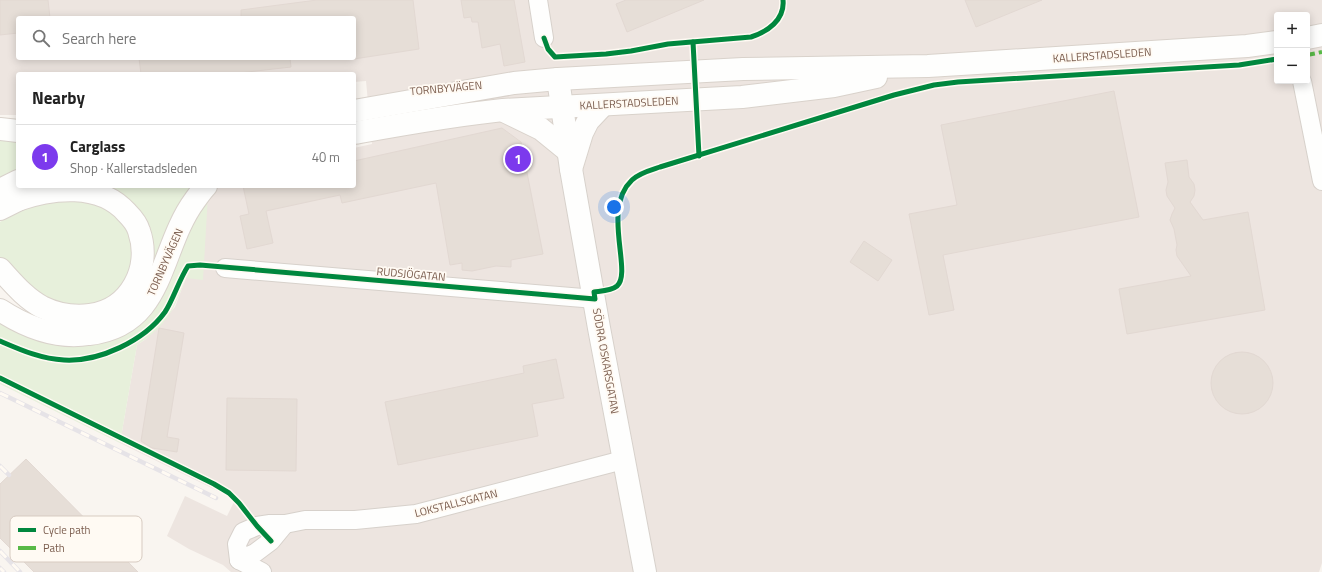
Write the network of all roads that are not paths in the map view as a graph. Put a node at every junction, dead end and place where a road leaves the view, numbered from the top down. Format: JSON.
{"nodes":[{"id":1,"x":538,"y":0,"type":"edge"},
{"id":2,"x":1322,"y":35,"type":"edge"},
{"id":3,"x":1310,"y":37,"type":"edge"},
{"id":4,"x":544,"y":38,"type":"dead end"},
{"id":5,"x":1274,"y":42,"type":"edge"},
{"id":6,"x":928,"y":66,"type":"junction"},
{"id":7,"x":558,"y":79,"type":"junction"},
{"id":8,"x":514,"y":83,"type":"junction"},
{"id":9,"x":1303,"y":84,"type":"edge"},
{"id":10,"x":356,"y":97,"type":"edge"},
{"id":11,"x":603,"y":105,"type":"junction"},
{"id":12,"x":563,"y":107,"type":"junction"},
{"id":13,"x":504,"y":110,"type":"junction"},
{"id":14,"x":356,"y":111,"type":"edge"},
{"id":15,"x":0,"y":129,"type":"edge"},
{"id":16,"x":16,"y":131,"type":"edge"},
{"id":17,"x":356,"y":133,"type":"edge"},
{"id":18,"x":570,"y":160,"type":"junction"},
{"id":19,"x":1322,"y":181,"type":"edge"},
{"id":20,"x":38,"y":188,"type":"edge"},
{"id":21,"x":204,"y":188,"type":"edge"},
{"id":22,"x":9,"y":195,"type":"edge"},
{"id":23,"x":225,"y":268,"type":"dead end"},
{"id":24,"x":0,"y":269,"type":"edge"},
{"id":25,"x":595,"y":299,"type":"junction"},
{"id":26,"x":0,"y":310,"type":"edge"},
{"id":27,"x":623,"y":460,"type":"junction"},
{"id":28,"x":286,"y":524,"type":"junction"},
{"id":29,"x":239,"y":560,"type":"junction"},
{"id":30,"x":262,"y":572,"type":"edge"},
{"id":31,"x":645,"y":572,"type":"edge"}],
"edges":[{"from":1,"to":4,"type":"street"},
{"from":2,"to":3,"type":"main road"},
{"from":5,"to":6,"type":"main road","name":"KALLERSTADSLEDEN"},
{"from":6,"to":7,"type":"main road","name":"KALLERSTADSLEDEN"},
{"from":6,"to":11,"type":"main road","name":"KALLERSTADSLEDEN"},
{"from":7,"to":8,"type":"main road","name":"KALLERSTADSLEDEN"},
{"from":7,"to":12,"type":"main road","name":"SÖDRA OSKARSGATAN"},
{"from":8,"to":10,"type":"main road","name":"TORNBYVÄGEN"},
{"from":8,"to":14,"type":"main road","name":"KALLERSTADSLEDEN"},
{"from":9,"to":19,"type":"street"},
{"from":11,"to":12,"type":"main road","name":"KALLERSTADSLEDEN"},
{"from":11,"to":18,"type":"main road"},
{"from":12,"to":13,"type":"main road","name":"KALLERSTADSLEDEN"},
{"from":12,"to":18,"type":"main road","name":"SÖDRA OSKARSGATAN"},
{"from":13,"to":17,"type":"main road","name":"KALLERSTADSLEDEN"},
{"from":13,"to":18,"type":"main road"},
{"from":15,"to":16,"type":"main road"},
{"from":18,"to":25,"type":"main road","name":"SÖDRA OSKARSGATAN"},
{"from":20,"to":22,"type":"main road"},
{"from":21,"to":26,"type":"main road","name":"TORNBYVÄGEN"},
{"from":22,"to":24,"type":"main road","name":"TORNBYVÄGEN"},
{"from":23,"to":25,"type":"street","name":"RUDSJÖGATAN"},
{"from":25,"to":27,"type":"main road","name":"SÖDRA OSKARSGATAN"},
{"from":27,"to":28,"type":"street","name":"LOKSTALLSGATAN"},
{"from":27,"to":31,"type":"main road","name":"SÖDRA OSKARSGATAN"},
{"from":28,"to":29,"type":"street"},
{"from":28,"to":29,"type":"street","name":"LOKSTALLSGATAN"},
{"from":29,"to":30,"type":"street"}]}
